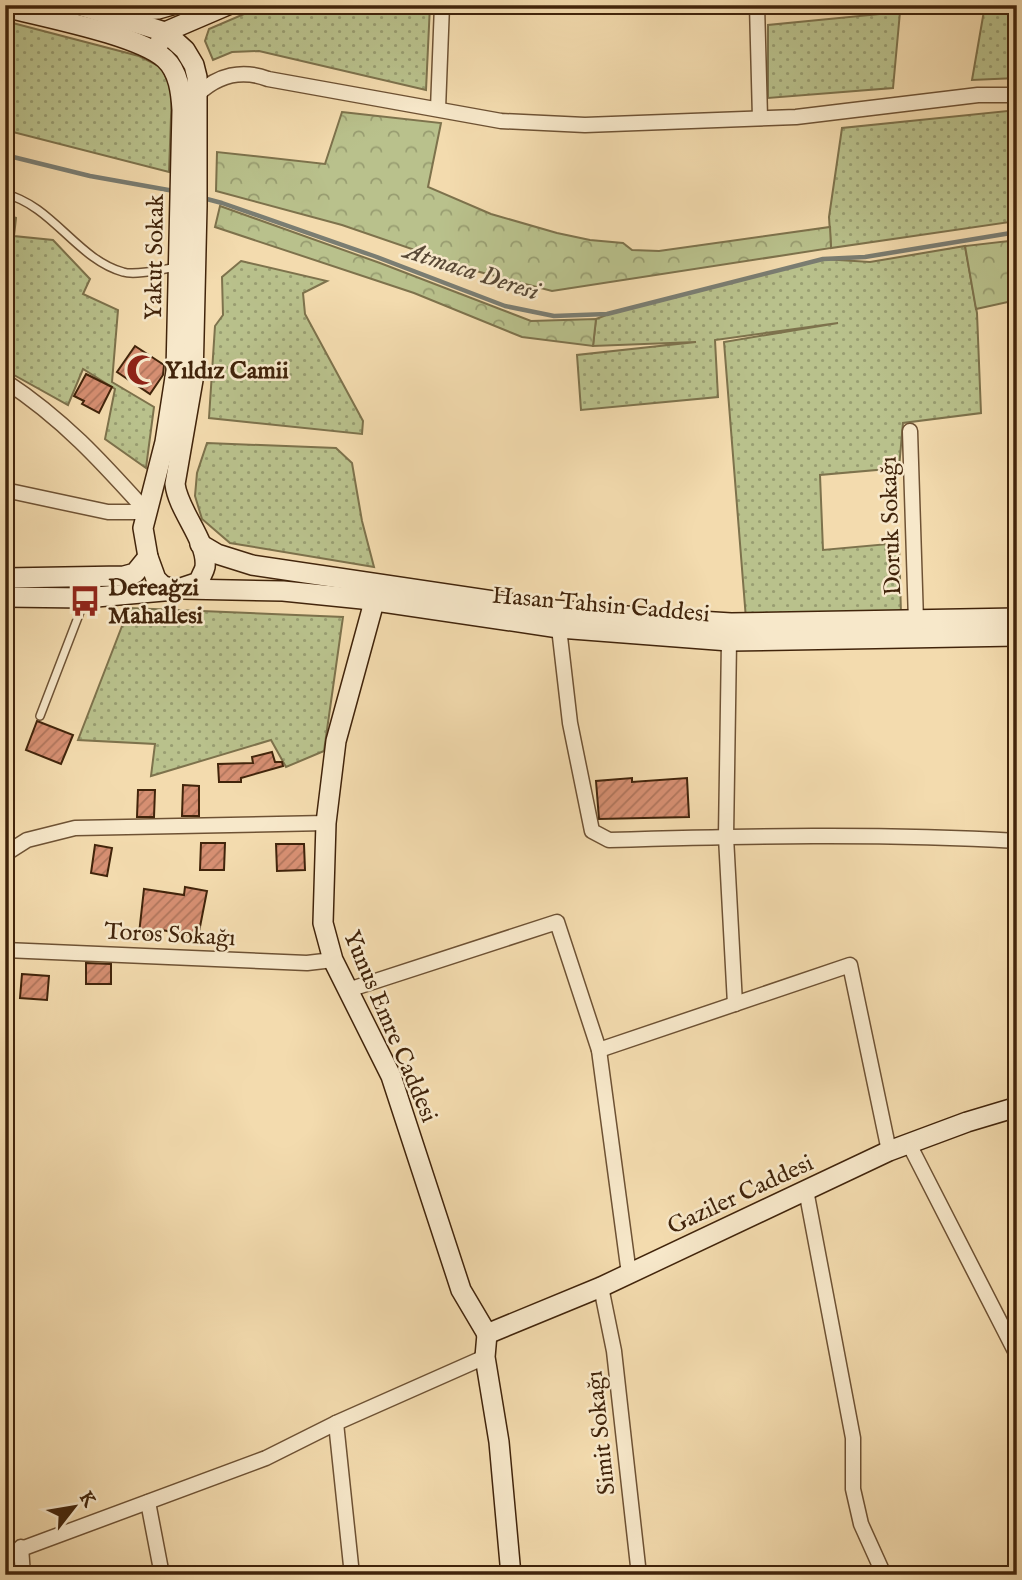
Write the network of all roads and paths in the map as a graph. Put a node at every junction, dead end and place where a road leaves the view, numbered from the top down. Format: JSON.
{"nodes":[{"id":1,"x":78,"y":5,"type":"edge"},
{"id":2,"x":172,"y":5,"type":"edge"},
{"id":3,"x":180,"y":5,"type":"edge"},
{"id":4,"x":228,"y":5,"type":"edge"},
{"id":5,"x":442,"y":5,"type":"edge"},
{"id":6,"x":758,"y":5,"type":"edge"},
{"id":7,"x":5,"y":7,"type":"edge"},
{"id":8,"x":99,"y":11,"type":"junction"},
{"id":9,"x":161,"y":32,"type":"junction"},
{"id":10,"x":154,"y":52,"type":"junction"},
{"id":11,"x":198,"y":94,"type":"junction"},
{"id":12,"x":1017,"y":95,"type":"edge"},
{"id":13,"x":438,"y":109,"type":"junction"},
{"id":14,"x":760,"y":118,"type":"junction"},
{"id":15,"x":5,"y":194,"type":"edge"},
{"id":16,"x":189,"y":194,"type":"junction"},
{"id":17,"x":179,"y":267,"type":"junction"},
{"id":18,"x":5,"y":381,"type":"edge"},
{"id":19,"x":910,"y":431,"type":"dead end"},
{"id":20,"x":5,"y":491,"type":"edge"},
{"id":21,"x":147,"y":512,"type":"junction"},
{"id":22,"x":197,"y":538,"type":"junction"},
{"id":23,"x":148,"y":557,"type":"junction"},
{"id":24,"x":5,"y":578,"type":"edge"},
{"id":25,"x":178,"y":589,"type":"junction"},
{"id":26,"x":5,"y":597,"type":"edge"},
{"id":27,"x":85,"y":598,"type":"junction"},
{"id":28,"x":374,"y":602,"type":"junction"},
{"id":29,"x":1017,"y":618,"type":"edge"},
{"id":30,"x":916,"y":621,"type":"junction"},
{"id":31,"x":559,"y":628,"type":"junction"},
{"id":32,"x":1017,"y":636,"type":"edge"},
{"id":33,"x":729,"y":641,"type":"junction"},
{"id":34,"x":40,"y":716,"type":"dead end"},
{"id":35,"x":326,"y":823,"type":"junction"},
{"id":36,"x":726,"y":837,"type":"junction"},
{"id":37,"x":1017,"y":841,"type":"edge"},
{"id":38,"x":9,"y":845,"type":"edge"},
{"id":39,"x":5,"y":950,"type":"edge"},
{"id":40,"x":333,"y":960,"type":"junction"},
{"id":41,"x":348,"y":990,"type":"junction"},
{"id":42,"x":735,"y":1004,"type":"junction"},
{"id":43,"x":599,"y":1050,"type":"junction"},
{"id":44,"x":1017,"y":1107,"type":"edge"},
{"id":45,"x":909,"y":1144,"type":"junction"},
{"id":46,"x":889,"y":1151,"type":"junction"},
{"id":47,"x":806,"y":1190,"type":"junction"},
{"id":48,"x":629,"y":1274,"type":"junction"},
{"id":49,"x":601,"y":1287,"type":"junction"},
{"id":50,"x":487,"y":1334,"type":"junction"},
{"id":51,"x":1016,"y":1353,"type":"edge"},
{"id":52,"x":485,"y":1357,"type":"junction"},
{"id":53,"x":335,"y":1423,"type":"junction"},
{"id":54,"x":148,"y":1502,"type":"junction"},
{"id":55,"x":22,"y":1547,"type":"junction"},
{"id":56,"x":5,"y":1555,"type":"edge"},
{"id":57,"x":23,"y":1575,"type":"edge"},
{"id":58,"x":162,"y":1575,"type":"edge"},
{"id":59,"x":352,"y":1575,"type":"edge"},
{"id":60,"x":511,"y":1575,"type":"edge"},
{"id":61,"x":639,"y":1575,"type":"edge"},
{"id":62,"x":884,"y":1575,"type":"edge"}],
"edges":[{"from":1,"to":8,"type":"main road"},
{"from":2,"to":8,"type":"main road"},
{"from":3,"to":9,"type":"main road"},
{"from":4,"to":9,"type":"main road"},
{"from":5,"to":13,"type":"street"},
{"from":6,"to":14,"type":"street"},
{"from":7,"to":10,"type":"main road"},
{"from":8,"to":9,"type":"main road"},
{"from":9,"to":10,"type":"main road"},
{"from":9,"to":11,"type":"main road"},
{"from":10,"to":16,"type":"main road","name":"Yakut Sokak"},
{"from":11,"to":13,"type":"street"},
{"from":11,"to":16,"type":"main road"},
{"from":12,"to":14,"type":"street"},
{"from":13,"to":14,"type":"street"},
{"from":15,"to":17,"type":"lane"},
{"from":16,"to":17,"type":"main road","name":"Yakut Sokak"},
{"from":16,"to":22,"type":"main road","name":"Yakut Sokak"},
{"from":17,"to":21,"type":"main road","name":"Yakut Sokak"},
{"from":18,"to":21,"type":"street"},
{"from":19,"to":30,"type":"street","name":"Doruk Sokağı"},
{"from":20,"to":21,"type":"street"},
{"from":21,"to":22,"type":"main road"},
{"from":21,"to":23,"type":"main road"},
{"from":22,"to":25,"type":"main road"},
{"from":22,"to":30,"type":"main road","name":"Hasan Tahsin Caddesi"},
{"from":23,"to":24,"type":"main road"},
{"from":23,"to":25,"type":"main road"},
{"from":25,"to":27,"type":"main road","name":"Hasan Tahsin Caddesi"},
{"from":25,"to":28,"type":"main road","name":"Hasan Tahsin Caddesi"},
{"from":26,"to":27,"type":"main road","name":"Hasan Tahsin Caddesi"},
{"from":27,"to":34,"type":"lane"},
{"from":28,"to":31,"type":"main road","name":"Hasan Tahsin Caddesi"},
{"from":28,"to":35,"type":"main road","name":"Yunus Emre Caddesi"},
{"from":29,"to":30,"type":"main road","name":"Hasan Tahsin Caddesi"},
{"from":31,"to":33,"type":"main road","name":"Hasan Tahsin Caddesi"},
{"from":31,"to":36,"type":"street"},
{"from":32,"to":33,"type":"main road","name":"Hasan Tahsin Caddesi"},
{"from":33,"to":36,"type":"street"},
{"from":35,"to":38,"type":"street"},
{"from":35,"to":40,"type":"main road","name":"Yunus Emre Caddesi"},
{"from":36,"to":37,"type":"street"},
{"from":36,"to":42,"type":"street"},
{"from":39,"to":40,"type":"street","name":"Toros Sokağı"},
{"from":40,"to":41,"type":"main road","name":"Yunus Emre Caddesi"},
{"from":41,"to":43,"type":"street"},
{"from":41,"to":50,"type":"main road","name":"Yunus Emre Caddesi"},
{"from":42,"to":43,"type":"street"},
{"from":42,"to":46,"type":"street"},
{"from":43,"to":48,"type":"street"},
{"from":44,"to":45,"type":"main road","name":"Gaziler Caddesi"},
{"from":45,"to":46,"type":"main road","name":"Gaziler Caddesi"},
{"from":45,"to":51,"type":"street"},
{"from":46,"to":47,"type":"main road","name":"Gaziler Caddesi"},
{"from":47,"to":48,"type":"main road","name":"Gaziler Caddesi"},
{"from":47,"to":62,"type":"street"},
{"from":48,"to":49,"type":"main road","name":"Gaziler Caddesi"},
{"from":49,"to":50,"type":"main road","name":"Gaziler Caddesi"},
{"from":49,"to":61,"type":"street","name":"Simit Sokağı"},
{"from":50,"to":52,"type":"main road"},
{"from":52,"to":53,"type":"street"},
{"from":52,"to":60,"type":"main road"},
{"from":53,"to":54,"type":"street"},
{"from":53,"to":59,"type":"street"},
{"from":54,"to":55,"type":"street"},
{"from":54,"to":58,"type":"street"},
{"from":55,"to":56,"type":"street"},
{"from":55,"to":57,"type":"street"}]}
